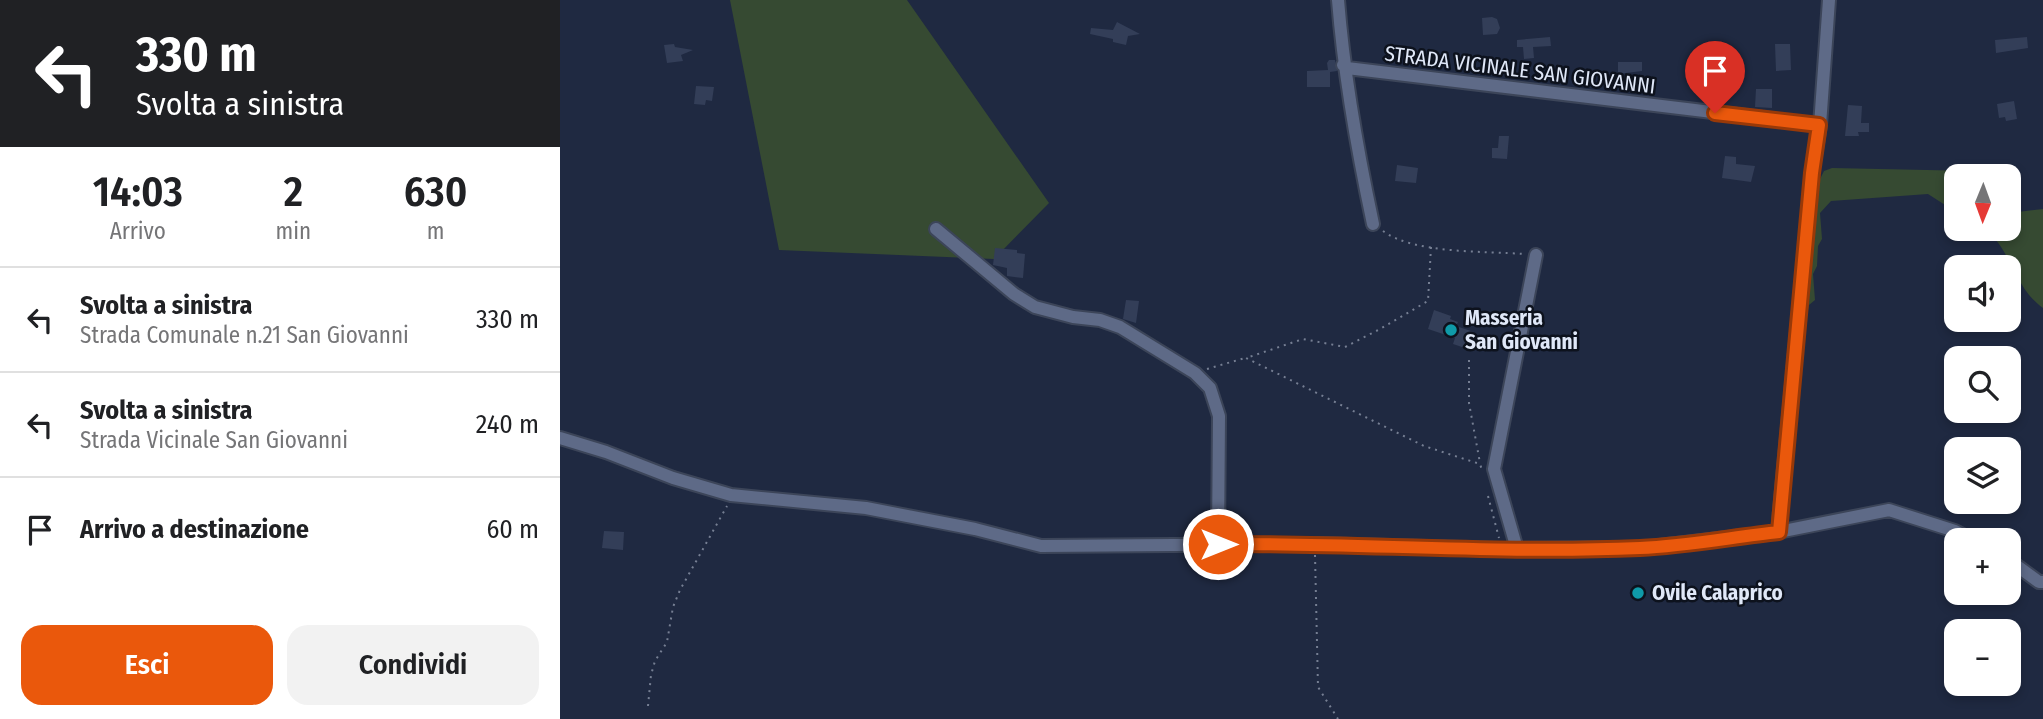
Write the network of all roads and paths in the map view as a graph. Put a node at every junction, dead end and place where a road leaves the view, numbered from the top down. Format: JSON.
{"nodes":[{"id":1,"x":1338,"y":0,"type":"edge"},
{"id":2,"x":1829,"y":0,"type":"edge"},
{"id":3,"x":1343,"y":65,"type":"junction"},
{"id":4,"x":1819,"y":125,"type":"junction"},
{"id":5,"x":1373,"y":224,"type":"joint"},
{"id":6,"x":936,"y":229,"type":"dead end"},
{"id":7,"x":1431,"y":247,"type":"junction"},
{"id":8,"x":1536,"y":255,"type":"joint"},
{"id":9,"x":1246,"y":358,"type":"junction"},
{"id":10,"x":1469,"y":360,"type":"dead end"},
{"id":11,"x":1195,"y":373,"type":"junction"},
{"id":12,"x":560,"y":438,"type":"edge"},
{"id":13,"x":1480,"y":464,"type":"junction"},
{"id":14,"x":1483,"y":476,"type":"dead end"},
{"id":15,"x":1486,"y":488,"type":"dead end"},
{"id":16,"x":731,"y":495,"type":"junction"},
{"id":17,"x":1946,"y":528,"type":"edge"},
{"id":18,"x":1779,"y":532,"type":"junction"},
{"id":19,"x":1218,"y":544,"type":"junction"},
{"id":20,"x":1316,"y":544,"type":"junction"},
{"id":21,"x":1517,"y":548,"type":"junction"},
{"id":22,"x":1502,"y":549,"type":"junction"},
{"id":23,"x":2021,"y":568,"type":"edge"},
{"id":24,"x":2043,"y":582,"type":"edge"},
{"id":25,"x":648,"y":706,"type":"dead end"},
{"id":26,"x":1338,"y":719,"type":"edge"}],
"edges":[{"from":1,"to":3,"type":"street"},
{"from":2,"to":4,"type":"street"},
{"from":3,"to":4,"type":"street","name":"STRADA VICINALE SAN GIOVANNI"},
{"from":3,"to":5,"type":"street"},
{"from":4,"to":18,"type":"street"},
{"from":5,"to":7,"type":"path"},
{"from":6,"to":11,"type":"street"},
{"from":7,"to":8,"type":"path"},
{"from":7,"to":9,"type":"path"},
{"from":8,"to":21,"type":"street"},
{"from":9,"to":11,"type":"path"},
{"from":9,"to":13,"type":"path"},
{"from":10,"to":13,"type":"path"},
{"from":11,"to":19,"type":"street"},
{"from":12,"to":16,"type":"street"},
{"from":13,"to":14,"type":"path"},
{"from":15,"to":22,"type":"path"},
{"from":16,"to":19,"type":"street"},
{"from":16,"to":25,"type":"path"},
{"from":17,"to":18,"type":"street"},
{"from":18,"to":21,"type":"street"},
{"from":19,"to":20,"type":"street"},
{"from":20,"to":22,"type":"street"},
{"from":20,"to":26,"type":"path"},
{"from":21,"to":22,"type":"street"},
{"from":23,"to":24,"type":"street"}]}
